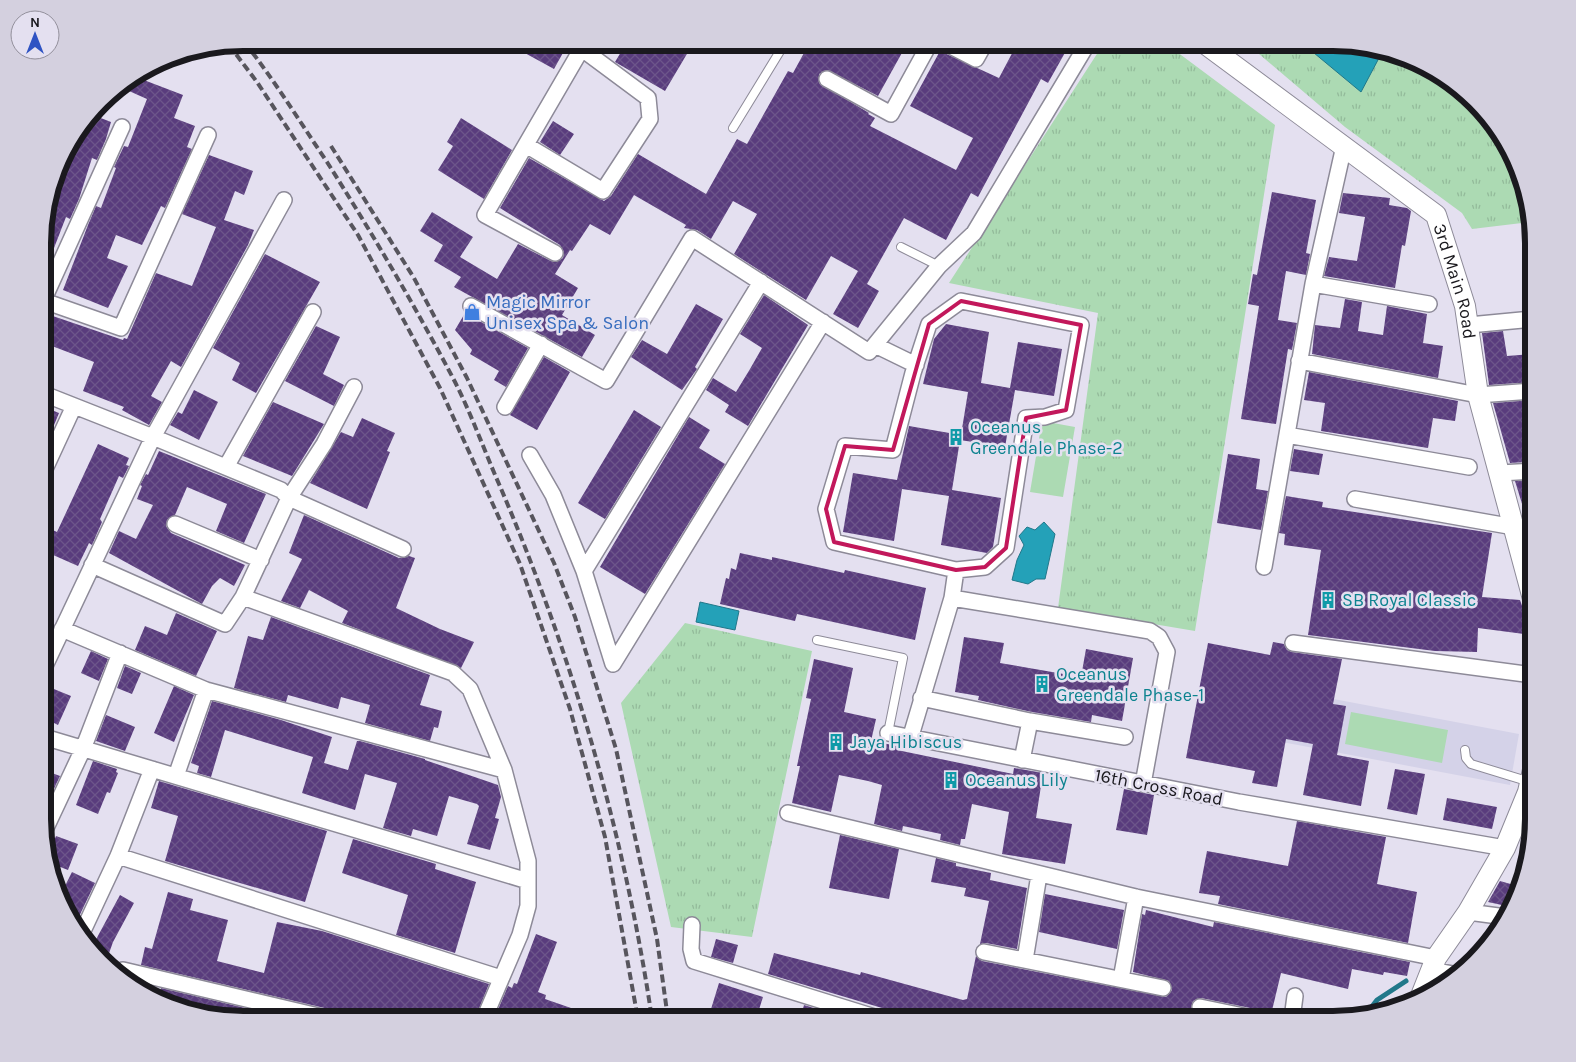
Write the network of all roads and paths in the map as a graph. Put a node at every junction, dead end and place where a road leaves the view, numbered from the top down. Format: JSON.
{"nodes":[{"id":1,"x":581,"y":51,"type":"edge"},
{"id":2,"x":590,"y":51,"type":"edge"},
{"id":3,"x":780,"y":51,"type":"edge"},
{"id":4,"x":925,"y":51,"type":"edge"},
{"id":5,"x":961,"y":51,"type":"edge"},
{"id":6,"x":980,"y":51,"type":"edge"},
{"id":7,"x":1083,"y":51,"type":"edge"},
{"id":8,"x":1216,"y":51,"type":"edge"},
{"id":9,"x":827,"y":79,"type":"dead end"},
{"id":10,"x":122,"y":127,"type":"dead end"},
{"id":11,"x":733,"y":128,"type":"dead end"},
{"id":12,"x":208,"y":135,"type":"dead end"},
{"id":13,"x":526,"y":145,"type":"junction"},
{"id":14,"x":1344,"y":146,"type":"junction"},
{"id":15,"x":284,"y":200,"type":"dead end"},
{"id":16,"x":901,"y":247,"type":"dead end"},
{"id":17,"x":555,"y":253,"type":"dead end"},
{"id":18,"x":939,"y":266,"type":"junction"},
{"id":19,"x":761,"y":282,"type":"junction"},
{"id":20,"x":51,"y":284,"type":"edge"},
{"id":21,"x":1313,"y":284,"type":"junction"},
{"id":22,"x":51,"y":303,"type":"edge"},
{"id":23,"x":1429,"y":304,"type":"dead end"},
{"id":24,"x":471,"y":306,"type":"dead end"},
{"id":25,"x":312,"y":312,"type":"dead end"},
{"id":26,"x":1525,"y":320,"type":"edge"},
{"id":27,"x":823,"y":322,"type":"junction"},
{"id":28,"x":1469,"y":325,"type":"junction"},
{"id":29,"x":541,"y":344,"type":"junction"},
{"id":30,"x":875,"y":345,"type":"junction"},
{"id":31,"x":1299,"y":361,"type":"junction"},
{"id":32,"x":916,"y":365,"type":"junction"},
{"id":33,"x":354,"y":387,"type":"dead end"},
{"id":34,"x":1525,"y":392,"type":"edge"},
{"id":35,"x":1478,"y":395,"type":"junction"},
{"id":36,"x":51,"y":397,"type":"edge"},
{"id":37,"x":74,"y":406,"type":"junction"},
{"id":38,"x":505,"y":407,"type":"dead end"},
{"id":39,"x":1287,"y":435,"type":"junction"},
{"id":40,"x":153,"y":437,"type":"junction"},
{"id":41,"x":530,"y":455,"type":"dead end"},
{"id":42,"x":51,"y":456,"type":"edge"},
{"id":43,"x":226,"y":467,"type":"junction"},
{"id":44,"x":1469,"y":467,"type":"dead end"},
{"id":45,"x":1525,"y":471,"type":"edge"},
{"id":46,"x":1500,"y":473,"type":"junction"},
{"id":47,"x":289,"y":498,"type":"junction"},
{"id":48,"x":1355,"y":499,"type":"dead end"},
{"id":49,"x":175,"y":524,"type":"dead end"},
{"id":50,"x":1522,"y":538,"type":"edge"},
{"id":51,"x":402,"y":549,"type":"dead end"},
{"id":52,"x":1525,"y":555,"type":"edge"},
{"id":53,"x":261,"y":560,"type":"junction"},
{"id":54,"x":92,"y":565,"type":"junction"},
{"id":55,"x":1264,"y":567,"type":"dead end"},
{"id":56,"x":956,"y":570,"type":"junction"},
{"id":57,"x":584,"y":571,"type":"junction"},
{"id":58,"x":243,"y":597,"type":"junction"},
{"id":59,"x":952,"y":598,"type":"junction"},
{"id":60,"x":62,"y":629,"type":"junction"},
{"id":61,"x":817,"y":640,"type":"dead end"},
{"id":62,"x":1293,"y":643,"type":"dead end"},
{"id":63,"x":51,"y":653,"type":"edge"},
{"id":64,"x":120,"y":653,"type":"junction"},
{"id":65,"x":1525,"y":674,"type":"edge"},
{"id":66,"x":206,"y":690,"type":"junction"},
{"id":67,"x":921,"y":698,"type":"junction"},
{"id":68,"x":1030,"y":721,"type":"junction"},
{"id":69,"x":888,"y":733,"type":"joint"},
{"id":70,"x":1125,"y":737,"type":"dead end"},
{"id":71,"x":51,"y":739,"type":"edge"},
{"id":72,"x":910,"y":739,"type":"junction"},
{"id":73,"x":83,"y":749,"type":"junction"},
{"id":74,"x":1465,"y":750,"type":"dead end"},
{"id":75,"x":1022,"y":760,"type":"junction"},
{"id":76,"x":152,"y":769,"type":"junction"},
{"id":77,"x":504,"y":770,"type":"junction"},
{"id":78,"x":176,"y":776,"type":"junction"},
{"id":79,"x":1525,"y":782,"type":"edge"},
{"id":80,"x":1143,"y":784,"type":"junction"},
{"id":81,"x":1525,"y":799,"type":"edge"},
{"id":82,"x":788,"y":813,"type":"dead end"},
{"id":83,"x":51,"y":817,"type":"edge"},
{"id":84,"x":1505,"y":848,"type":"junction"},
{"id":85,"x":118,"y":856,"type":"junction"},
{"id":86,"x":1039,"y":875,"type":"junction"},
{"id":87,"x":528,"y":881,"type":"junction"},
{"id":88,"x":1136,"y":897,"type":"junction"},
{"id":89,"x":1468,"y":912,"type":"junction"},
{"id":90,"x":1498,"y":916,"type":"edge"},
{"id":91,"x":692,"y":925,"type":"dead end"},
{"id":92,"x":85,"y":927,"type":"edge"},
{"id":93,"x":984,"y":952,"type":"dead end"},
{"id":94,"x":1025,"y":960,"type":"junction"},
{"id":95,"x":1434,"y":964,"type":"junction"},
{"id":96,"x":126,"y":971,"type":"edge"},
{"id":97,"x":1449,"y":972,"type":"edge"},
{"id":98,"x":501,"y":978,"type":"junction"},
{"id":99,"x":1121,"y":979,"type":"junction"},
{"id":100,"x":1424,"y":987,"type":"edge"},
{"id":101,"x":1163,"y":988,"type":"dead end"},
{"id":102,"x":1295,"y":996,"type":"dead end"},
{"id":103,"x":1200,"y":1007,"type":"dead end"},
{"id":104,"x":294,"y":1011,"type":"edge"},
{"id":105,"x":487,"y":1011,"type":"edge"},
{"id":106,"x":855,"y":1011,"type":"edge"},
{"id":107,"x":1219,"y":1011,"type":"edge"},
{"id":108,"x":1293,"y":1011,"type":"edge"}],
"edges":[{"from":1,"to":13,"type":"street"},
{"from":2,"to":13,"type":"street"},
{"from":3,"to":11,"type":"lane"},
{"from":4,"to":9,"type":"street"},
{"from":5,"to":6,"type":"street"},
{"from":7,"to":18,"type":"street"},
{"from":8,"to":14,"type":"street","name":"3rd Main Road"},
{"from":10,"to":20,"type":"street"},
{"from":12,"to":22,"type":"street"},
{"from":13,"to":17,"type":"street"},
{"from":14,"to":21,"type":"street"},
{"from":14,"to":28,"type":"street","name":"3rd Main Road"},
{"from":15,"to":40,"type":"street"},
{"from":16,"to":18,"type":"lane"},
{"from":18,"to":30,"type":"street"},
{"from":19,"to":27,"type":"street"},
{"from":19,"to":29,"type":"street"},
{"from":19,"to":57,"type":"street"},
{"from":21,"to":23,"type":"street"},
{"from":21,"to":31,"type":"street"},
{"from":24,"to":29,"type":"street"},
{"from":25,"to":43,"type":"street"},
{"from":26,"to":28,"type":"street"},
{"from":27,"to":30,"type":"street"},
{"from":27,"to":57,"type":"street"},
{"from":28,"to":35,"type":"street","name":"3rd Main Road"},
{"from":29,"to":38,"type":"street"},
{"from":30,"to":32,"type":"street"},
{"from":31,"to":35,"type":"street"},
{"from":31,"to":39,"type":"street"},
{"from":32,"to":56,"type":"street"},
{"from":32,"to":56,"type":"street"},
{"from":33,"to":47,"type":"street"},
{"from":34,"to":35,"type":"street"},
{"from":35,"to":46,"type":"street","name":"3rd Main Road"},
{"from":36,"to":37,"type":"street"},
{"from":37,"to":40,"type":"street"},
{"from":37,"to":42,"type":"street"},
{"from":39,"to":44,"type":"street"},
{"from":39,"to":55,"type":"street"},
{"from":40,"to":43,"type":"street"},
{"from":40,"to":54,"type":"street"},
{"from":41,"to":57,"type":"street"},
{"from":43,"to":47,"type":"street"},
{"from":45,"to":46,"type":"street"},
{"from":46,"to":50,"type":"street","name":"3rd Main Road"},
{"from":47,"to":51,"type":"street"},
{"from":47,"to":53,"type":"street"},
{"from":48,"to":50,"type":"street"},
{"from":49,"to":53,"type":"street"},
{"from":50,"to":52,"type":"street","name":"3rd Main Road"},
{"from":53,"to":58,"type":"street"},
{"from":54,"to":58,"type":"street"},
{"from":54,"to":60,"type":"street"},
{"from":56,"to":59,"type":"street"},
{"from":58,"to":77,"type":"street"},
{"from":59,"to":67,"type":"street"},
{"from":59,"to":80,"type":"street"},
{"from":60,"to":63,"type":"street"},
{"from":60,"to":64,"type":"street"},
{"from":61,"to":69,"type":"lane","name":"16th Cross Road"},
{"from":62,"to":65,"type":"street"},
{"from":64,"to":66,"type":"street"},
{"from":64,"to":73,"type":"street"},
{"from":66,"to":77,"type":"street"},
{"from":66,"to":78,"type":"street"},
{"from":67,"to":68,"type":"street"},
{"from":67,"to":72,"type":"street"},
{"from":68,"to":70,"type":"street"},
{"from":68,"to":75,"type":"street"},
{"from":69,"to":72,"type":"street","name":"16th Cross Road"},
{"from":71,"to":73,"type":"street"},
{"from":72,"to":75,"type":"street","name":"16th Cross Road"},
{"from":73,"to":76,"type":"street"},
{"from":73,"to":83,"type":"street"},
{"from":74,"to":79,"type":"lane"},
{"from":75,"to":80,"type":"street","name":"16th Cross Road"},
{"from":76,"to":78,"type":"street"},
{"from":76,"to":85,"type":"street"},
{"from":77,"to":87,"type":"street"},
{"from":78,"to":87,"type":"street"},
{"from":80,"to":84,"type":"street","name":"16th Cross Road"},
{"from":81,"to":84,"type":"street"},
{"from":82,"to":86,"type":"street"},
{"from":84,"to":89,"type":"street"},
{"from":85,"to":92,"type":"street"},
{"from":85,"to":98,"type":"street"},
{"from":86,"to":88,"type":"street"},
{"from":86,"to":94,"type":"street"},
{"from":87,"to":98,"type":"street"},
{"from":88,"to":95,"type":"street"},
{"from":88,"to":99,"type":"street"},
{"from":89,"to":90,"type":"street"},
{"from":89,"to":95,"type":"street"},
{"from":91,"to":106,"type":"street"},
{"from":93,"to":94,"type":"street"},
{"from":94,"to":99,"type":"street"},
{"from":95,"to":97,"type":"street"},
{"from":95,"to":100,"type":"street"},
{"from":96,"to":104,"type":"street"},
{"from":98,"to":105,"type":"street"},
{"from":99,"to":101,"type":"street"},
{"from":102,"to":108,"type":"street"},
{"from":103,"to":107,"type":"street"}]}
